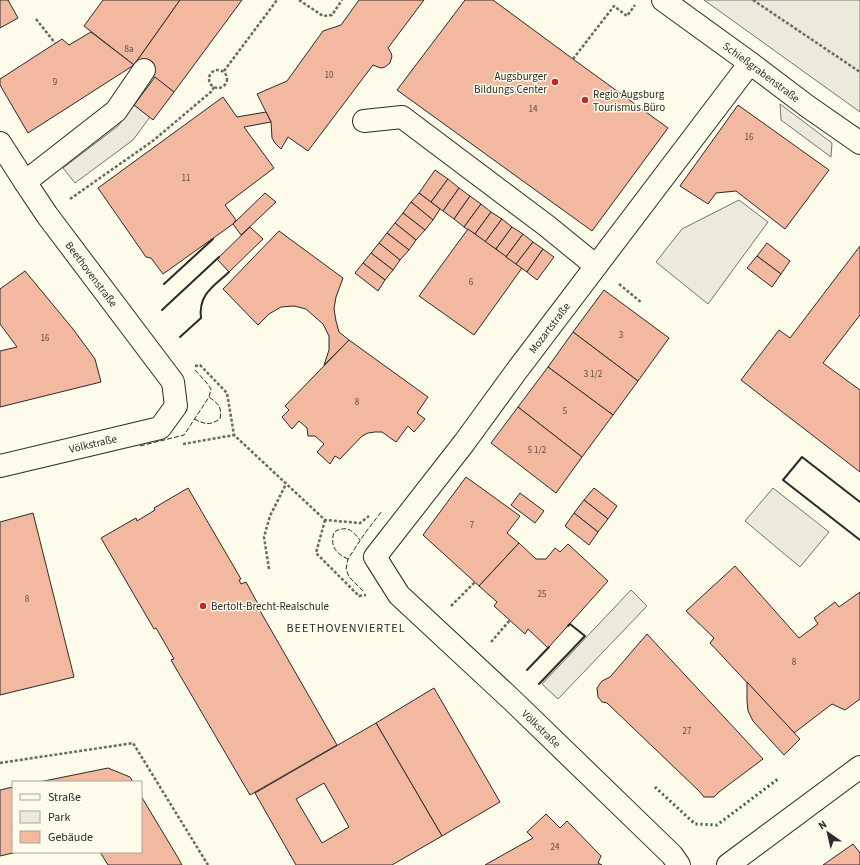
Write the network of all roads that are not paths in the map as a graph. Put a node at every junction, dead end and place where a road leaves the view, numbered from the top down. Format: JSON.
{"nodes":[{"id":1,"x":663,"y":0,"type":"edge"},
{"id":2,"x":750,"y":63,"type":"junction"},
{"id":3,"x":144,"y":70,"type":"dead end"},
{"id":4,"x":364,"y":121,"type":"dead end"},
{"id":5,"x":0,"y":143,"type":"edge"},
{"id":6,"x":860,"y":143,"type":"edge"},
{"id":7,"x":25,"y":182,"type":"junction"},
{"id":8,"x":596,"y":266,"type":"junction"},
{"id":9,"x":176,"y":406,"type":"joint"},
{"id":10,"x":0,"y":466,"type":"edge"},
{"id":11,"x":399,"y":595,"type":"joint"},
{"id":12,"x":860,"y":767,"type":"edge"},
{"id":13,"x":679,"y":865,"type":"edge"},
{"id":14,"x":728,"y":865,"type":"edge"}],
"edges":[{"from":1,"to":2,"type":"street","name":"Schießgrabenstraße"},
{"from":2,"to":6,"type":"street","name":"Schießgrabenstraße"},
{"from":2,"to":8,"type":"street","name":"Mozartstraße"},
{"from":3,"to":7,"type":"street"},
{"from":4,"to":8,"type":"street"},
{"from":5,"to":7,"type":"street","name":"Beethovenstraße"},
{"from":7,"to":9,"type":"street","name":"Beethovenstraße"},
{"from":8,"to":11,"type":"street","name":"Mozartstraße"},
{"from":9,"to":10,"type":"street","name":"Völkstraße"},
{"from":11,"to":13,"type":"street","name":"Völkstraße"},
{"from":12,"to":14,"type":"street"}]}
